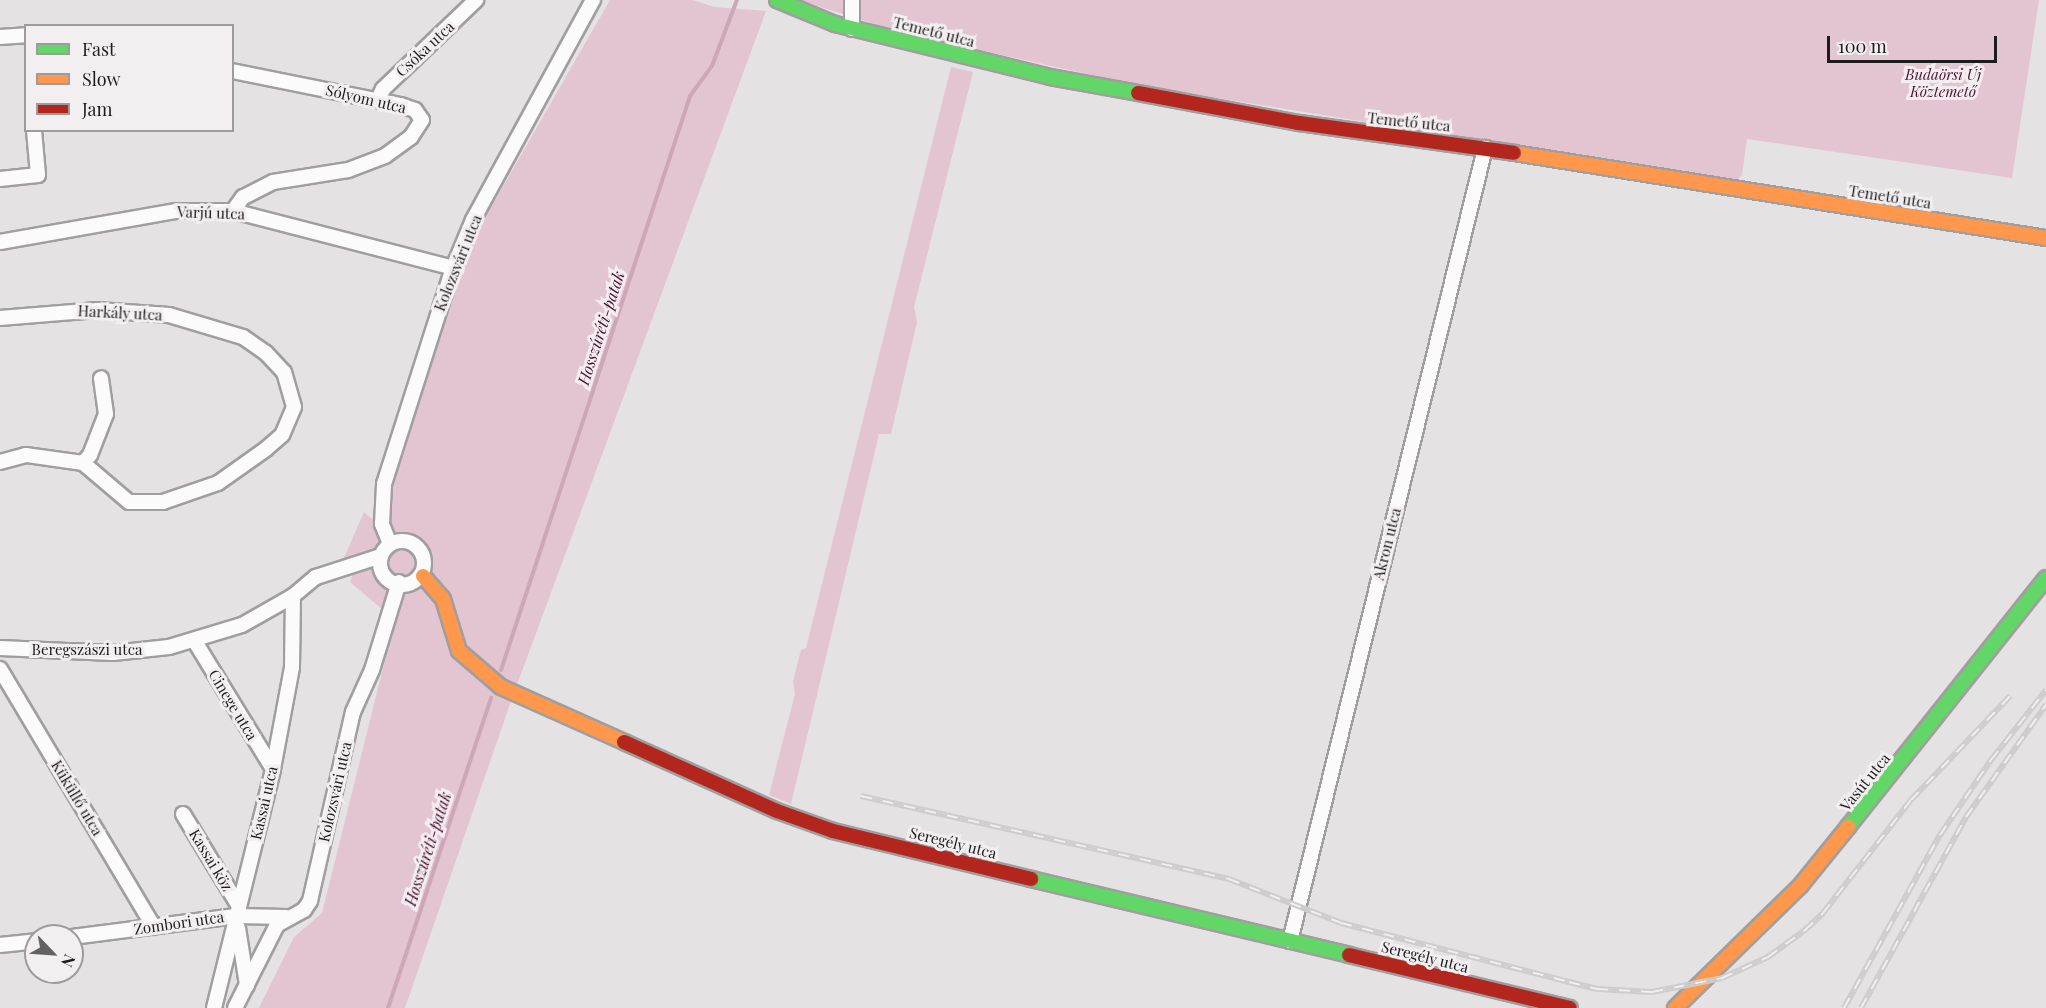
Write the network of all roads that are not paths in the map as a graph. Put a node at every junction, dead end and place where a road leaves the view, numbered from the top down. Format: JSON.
{"nodes":[{"id":1,"x":476,"y":0,"type":"edge"},
{"id":2,"x":593,"y":0,"type":"edge"},
{"id":3,"x":777,"y":0,"type":"edge"},
{"id":4,"x":852,"y":0,"type":"edge"},
{"id":5,"x":852,"y":29,"type":"junction"},
{"id":6,"x":24,"y":35,"type":"edge"},
{"id":7,"x":0,"y":37,"type":"edge"},
{"id":8,"x":234,"y":71,"type":"edge"},
{"id":9,"x":378,"y":99,"type":"junction"},
{"id":10,"x":34,"y":132,"type":"edge"},
{"id":11,"x":1485,"y":148,"type":"junction"},
{"id":12,"x":0,"y":179,"type":"edge"},
{"id":13,"x":233,"y":211,"type":"junction"},
{"id":14,"x":2046,"y":238,"type":"edge"},
{"id":15,"x":0,"y":242,"type":"edge"},
{"id":16,"x":453,"y":268,"type":"junction"},
{"id":17,"x":0,"y":318,"type":"edge"},
{"id":18,"x":101,"y":378,"type":"dead end"},
{"id":19,"x":0,"y":462,"type":"edge"},
{"id":20,"x":83,"y":463,"type":"junction"},
{"id":21,"x":390,"y":544,"type":"junction"},
{"id":22,"x":378,"y":557,"type":"junction"},
{"id":23,"x":336,"y":570,"type":"junction"},
{"id":24,"x":383,"y":574,"type":"junction"},
{"id":25,"x":423,"y":576,"type":"junction"},
{"id":26,"x":2046,"y":578,"type":"edge"},
{"id":27,"x":399,"y":582,"type":"junction"},
{"id":28,"x":294,"y":596,"type":"junction"},
{"id":29,"x":194,"y":640,"type":"junction"},
{"id":30,"x":0,"y":648,"type":"edge"},
{"id":31,"x":0,"y":669,"type":"edge"},
{"id":32,"x":273,"y":769,"type":"junction"},
{"id":33,"x":183,"y":814,"type":"dead end"},
{"id":34,"x":238,"y":911,"type":"junction"},
{"id":35,"x":286,"y":918,"type":"junction"},
{"id":36,"x":154,"y":927,"type":"junction"},
{"id":37,"x":84,"y":936,"type":"edge"},
{"id":38,"x":1290,"y":941,"type":"junction"},
{"id":39,"x":24,"y":942,"type":"edge"},
{"id":40,"x":0,"y":945,"type":"edge"},
{"id":41,"x":248,"y":985,"type":"junction"},
{"id":42,"x":1694,"y":992,"type":"junction"},
{"id":43,"x":1556,"y":1007,"type":"edge"},
{"id":44,"x":213,"y":1008,"type":"edge"},
{"id":45,"x":235,"y":1008,"type":"edge"},
{"id":46,"x":1570,"y":1008,"type":"edge"},
{"id":47,"x":1675,"y":1008,"type":"edge"},
{"id":48,"x":1681,"y":1008,"type":"edge"}],
"edges":[{"from":1,"to":9,"type":"street","name":"Csóka utca"},
{"from":2,"to":16,"type":"street","name":"Kolozsvári utca"},
{"from":3,"to":5,"type":"street","name":"Temető utca"},
{"from":4,"to":5,"type":"street"},
{"from":5,"to":11,"type":"street","name":"Temető utca"},
{"from":6,"to":7,"type":"street"},
{"from":8,"to":9,"type":"street","name":"Sólyom utca"},
{"from":9,"to":13,"type":"street","name":"Sólyom utca"},
{"from":10,"to":12,"type":"street"},
{"from":11,"to":14,"type":"street","name":"Temető utca"},
{"from":11,"to":38,"type":"street","name":"Akron utca"},
{"from":13,"to":15,"type":"street","name":"Varjú utca"},
{"from":13,"to":16,"type":"street","name":"Varjú utca"},
{"from":16,"to":21,"type":"street","name":"Kolozsvári utca"},
{"from":17,"to":20,"type":"street","name":"Harkály utca"},
{"from":18,"to":20,"type":"street"},
{"from":19,"to":20,"type":"street"},
{"from":21,"to":22,"type":"street"},
{"from":21,"to":25,"type":"street"},
{"from":22,"to":23,"type":"street","name":"Beregszászi utca"},
{"from":22,"to":24,"type":"street"},
{"from":23,"to":24,"type":"street"},
{"from":23,"to":28,"type":"street","name":"Beregszászi utca"},
{"from":24,"to":27,"type":"street"},
{"from":25,"to":27,"type":"street"},
{"from":25,"to":38,"type":"street","name":"Seregély utca"},
{"from":26,"to":42,"type":"street","name":"Vasút utca"},
{"from":27,"to":35,"type":"street","name":"Kolozsvári utca"},
{"from":28,"to":29,"type":"street","name":"Beregszászi utca"},
{"from":28,"to":32,"type":"street","name":"Kassai utca"},
{"from":29,"to":30,"type":"street","name":"Beregszászi utca"},
{"from":29,"to":32,"type":"street","name":"Cinege utca"},
{"from":31,"to":36,"type":"street","name":"Küküllő utca"},
{"from":32,"to":34,"type":"street","name":"Kassai utca"},
{"from":33,"to":34,"type":"street","name":"Kassai köz"},
{"from":34,"to":35,"type":"street","name":"Zombori utca"},
{"from":34,"to":36,"type":"street","name":"Zombori utca"},
{"from":34,"to":41,"type":"street"},
{"from":34,"to":44,"type":"street","name":"Kassai utca"},
{"from":35,"to":41,"type":"street","name":"Kolozsvári utca"},
{"from":36,"to":37,"type":"street","name":"Zombori utca"},
{"from":38,"to":43,"type":"street","name":"Seregély utca"},
{"from":39,"to":40,"type":"street"},
{"from":41,"to":45,"type":"street","name":"Kolozsvári utca"},
{"from":42,"to":47,"type":"street","name":"Vasút utca"},
{"from":42,"to":48,"type":"street","name":"Vasút utca"},
{"from":43,"to":46,"type":"street","name":"Seregély utca"}]}
